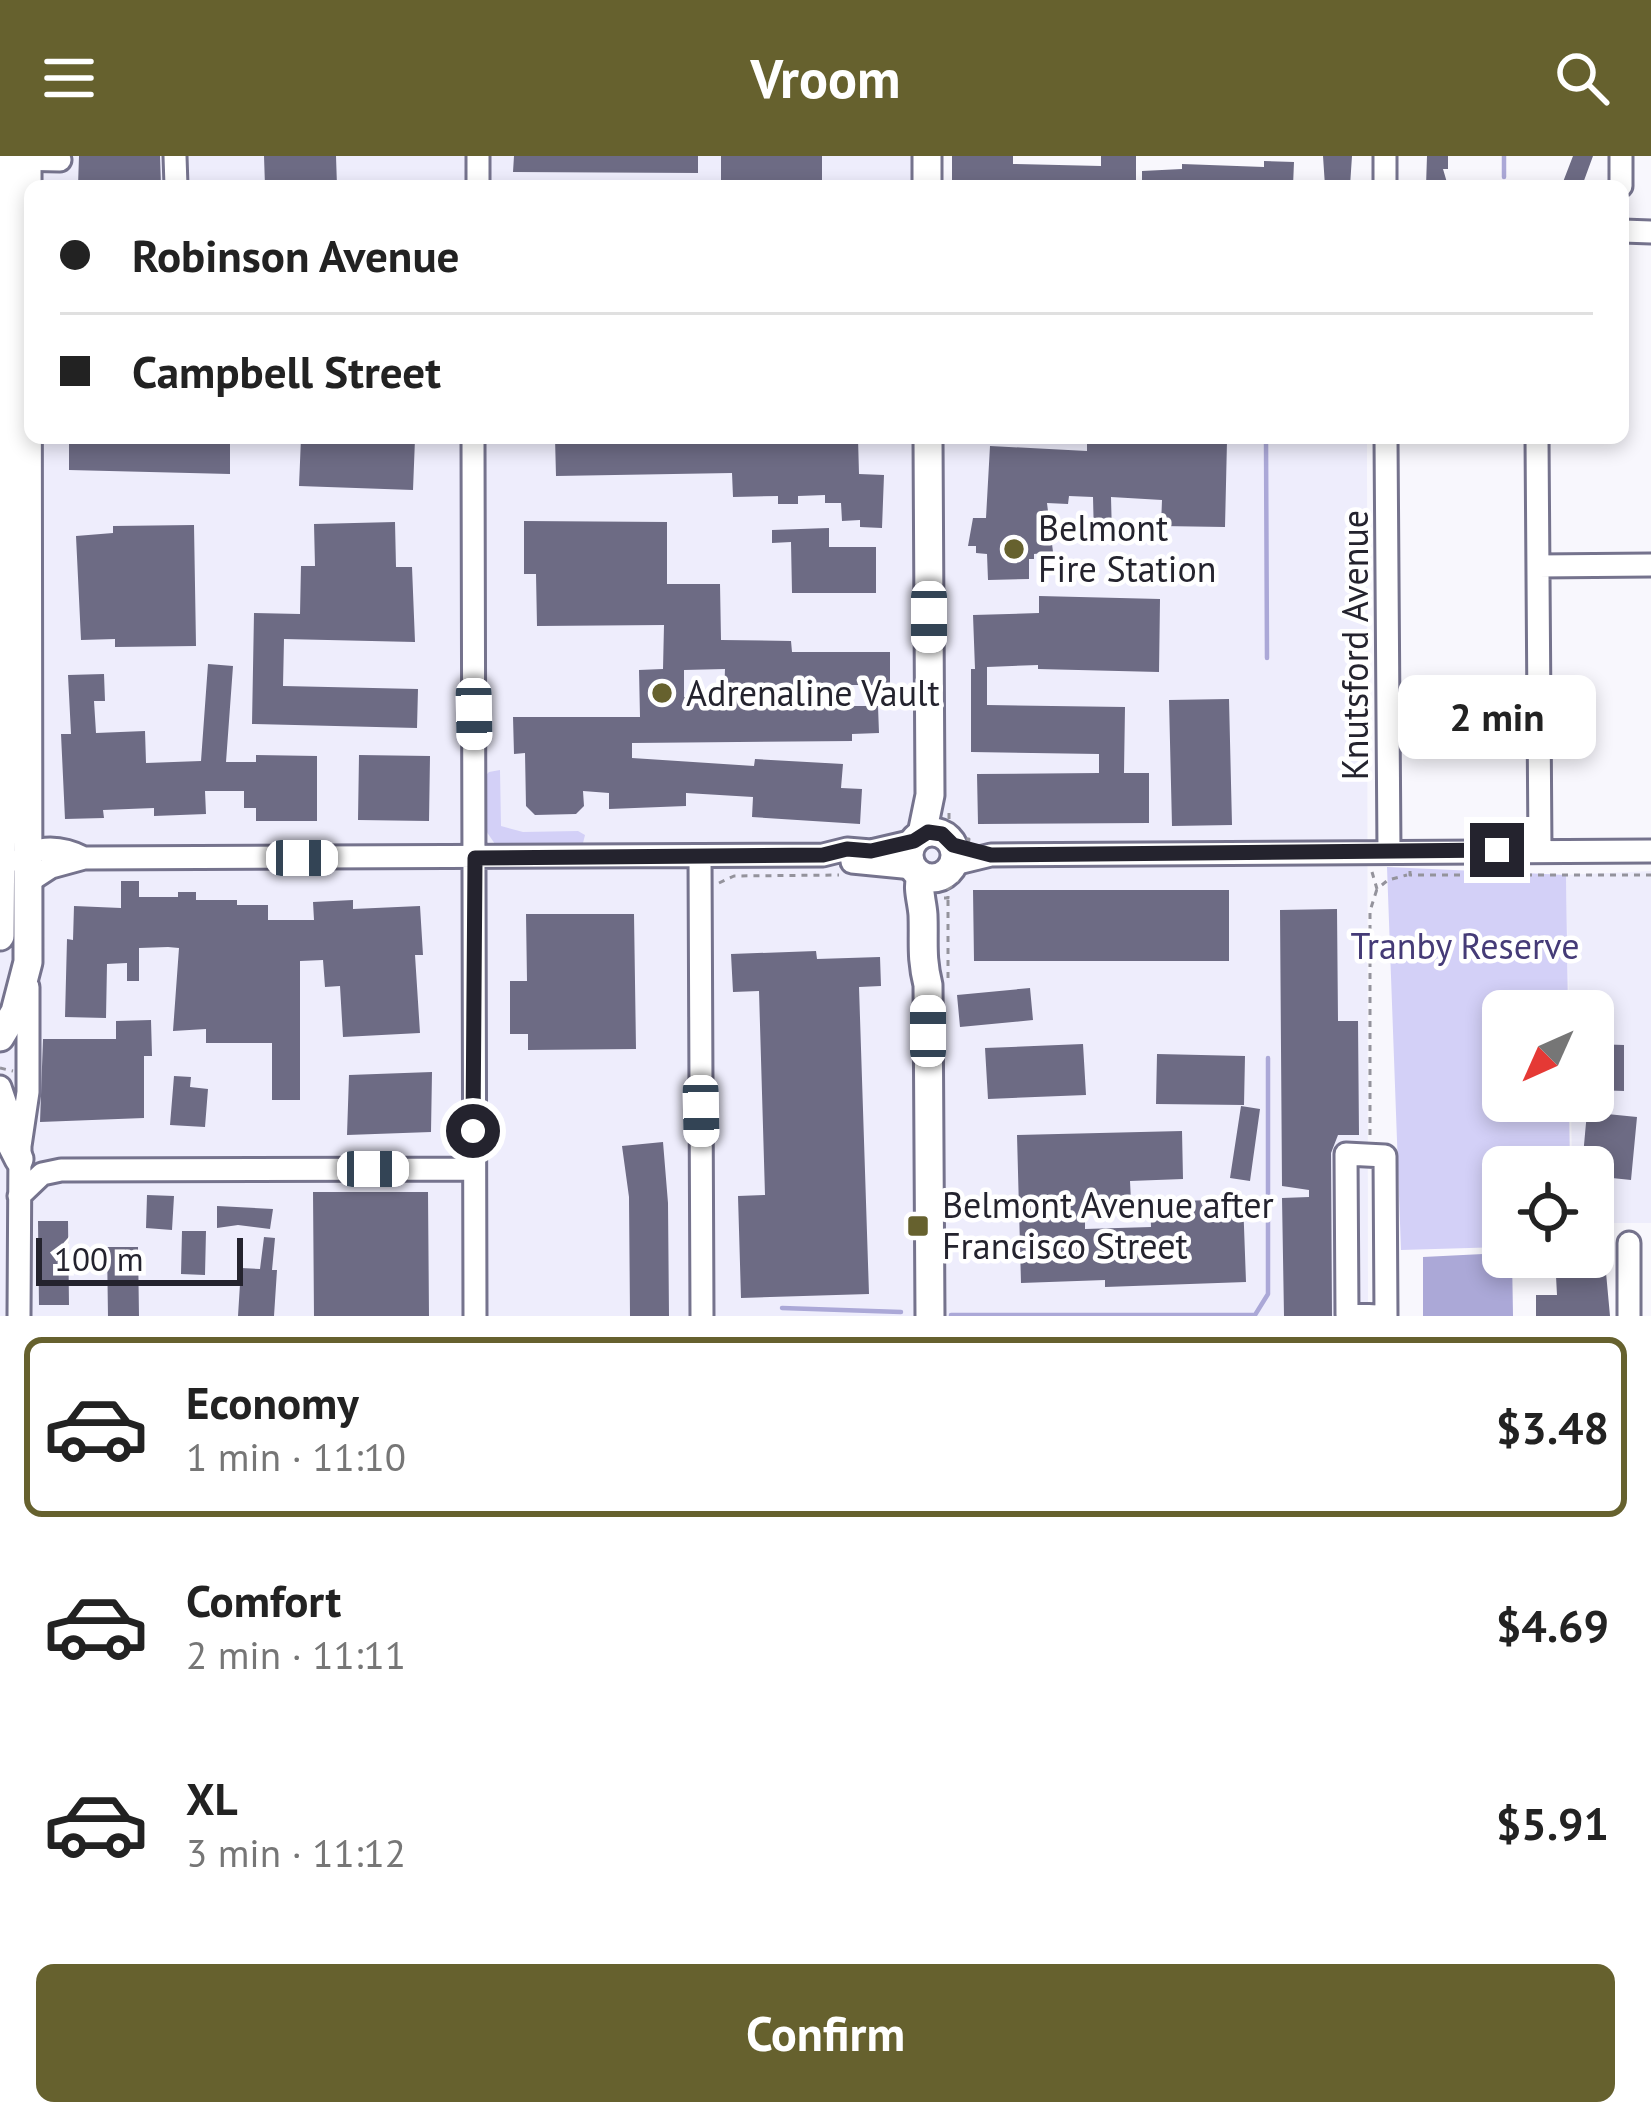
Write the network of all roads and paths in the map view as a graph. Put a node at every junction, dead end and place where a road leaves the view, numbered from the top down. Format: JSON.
{"nodes":[{"id":1,"x":17,"y":158,"type":"edge"},
{"id":2,"x":60,"y":160,"type":"dead end"},
{"id":3,"x":12,"y":236,"type":"edge"},
{"id":4,"x":22,"y":304,"type":"edge"},
{"id":5,"x":473,"y":444,"type":"edge"},
{"id":6,"x":928,"y":444,"type":"edge"},
{"id":7,"x":1386,"y":444,"type":"edge"},
{"id":8,"x":1537,"y":444,"type":"edge"},
{"id":9,"x":1651,"y":565,"type":"edge"},
{"id":10,"x":1538,"y":566,"type":"junction"},
{"id":11,"x":1540,"y":849,"type":"junction"},
{"id":12,"x":28,"y":851,"type":"junction"},
{"id":13,"x":1651,"y":851,"type":"edge"},
{"id":14,"x":1400,"y":852,"type":"junction"},
{"id":15,"x":932,"y":855,"type":"junction"},
{"id":16,"x":700,"y":857,"type":"junction"},
{"id":17,"x":84,"y":858,"type":"junction"},
{"id":18,"x":475,"y":858,"type":"junction"},
{"id":19,"x":846,"y":875,"type":"dead end"},
{"id":20,"x":1651,"y":875,"type":"edge"},
{"id":21,"x":15,"y":883,"type":"edge"},
{"id":22,"x":700,"y":885,"type":"junction"},
{"id":23,"x":1377,"y":889,"type":"dead end"},
{"id":24,"x":0,"y":936,"type":"edge"},
{"id":25,"x":28,"y":962,"type":"junction"},
{"id":26,"x":0,"y":1037,"type":"edge"},
{"id":27,"x":0,"y":1088,"type":"edge"},
{"id":28,"x":0,"y":1123,"type":"edge"},
{"id":29,"x":1378,"y":1151,"type":"junction"},
{"id":30,"x":20,"y":1153,"type":"junction"},
{"id":31,"x":473,"y":1169,"type":"junction"},
{"id":32,"x":19,"y":1196,"type":"junction"},
{"id":33,"x":1629,"y":1243,"type":"dead end"},
{"id":34,"x":20,"y":1316,"type":"edge"},
{"id":35,"x":475,"y":1316,"type":"edge"},
{"id":36,"x":702,"y":1316,"type":"edge"},
{"id":37,"x":930,"y":1316,"type":"edge"},
{"id":38,"x":1376,"y":1316,"type":"edge"},
{"id":39,"x":1386,"y":1316,"type":"edge"},
{"id":40,"x":1629,"y":1316,"type":"edge"}],
"edges":[{"from":1,"to":2,"type":"street"},
{"from":1,"to":3,"type":"main road"},
{"from":3,"to":4,"type":"main road"},
{"from":4,"to":12,"type":"main road"},
{"from":4,"to":21,"type":"main road"},
{"from":5,"to":18,"type":"street"},
{"from":6,"to":15,"type":"main road"},
{"from":7,"to":14,"type":"street","name":"Knutsford Avenue"},
{"from":8,"to":10,"type":"street"},
{"from":9,"to":10,"type":"street"},
{"from":10,"to":11,"type":"street"},
{"from":11,"to":13,"type":"street"},
{"from":11,"to":14,"type":"street"},
{"from":12,"to":17,"type":"street"},
{"from":12,"to":21,"type":"main road"},
{"from":14,"to":15,"type":"street"},
{"from":14,"to":20,"type":"path"},
{"from":15,"to":16,"type":"street"},
{"from":15,"to":37,"type":"main road"},
{"from":16,"to":18,"type":"street"},
{"from":16,"to":22,"type":"street"},
{"from":17,"to":18,"type":"street"},
{"from":17,"to":21,"type":"street"},
{"from":18,"to":31,"type":"street"},
{"from":19,"to":22,"type":"path"},
{"from":21,"to":24,"type":"main road"},
{"from":21,"to":25,"type":"main road"},
{"from":22,"to":36,"type":"street"},
{"from":23,"to":29,"type":"path"},
{"from":25,"to":26,"type":"main road"},
{"from":25,"to":30,"type":"street"},
{"from":27,"to":30,"type":"street"},
{"from":28,"to":30,"type":"main road"},
{"from":29,"to":38,"type":"street"},
{"from":29,"to":39,"type":"street"},
{"from":30,"to":32,"type":"street"},
{"from":31,"to":32,"type":"street"},
{"from":31,"to":35,"type":"street"},
{"from":32,"to":34,"type":"street"},
{"from":33,"to":40,"type":"street"}]}
